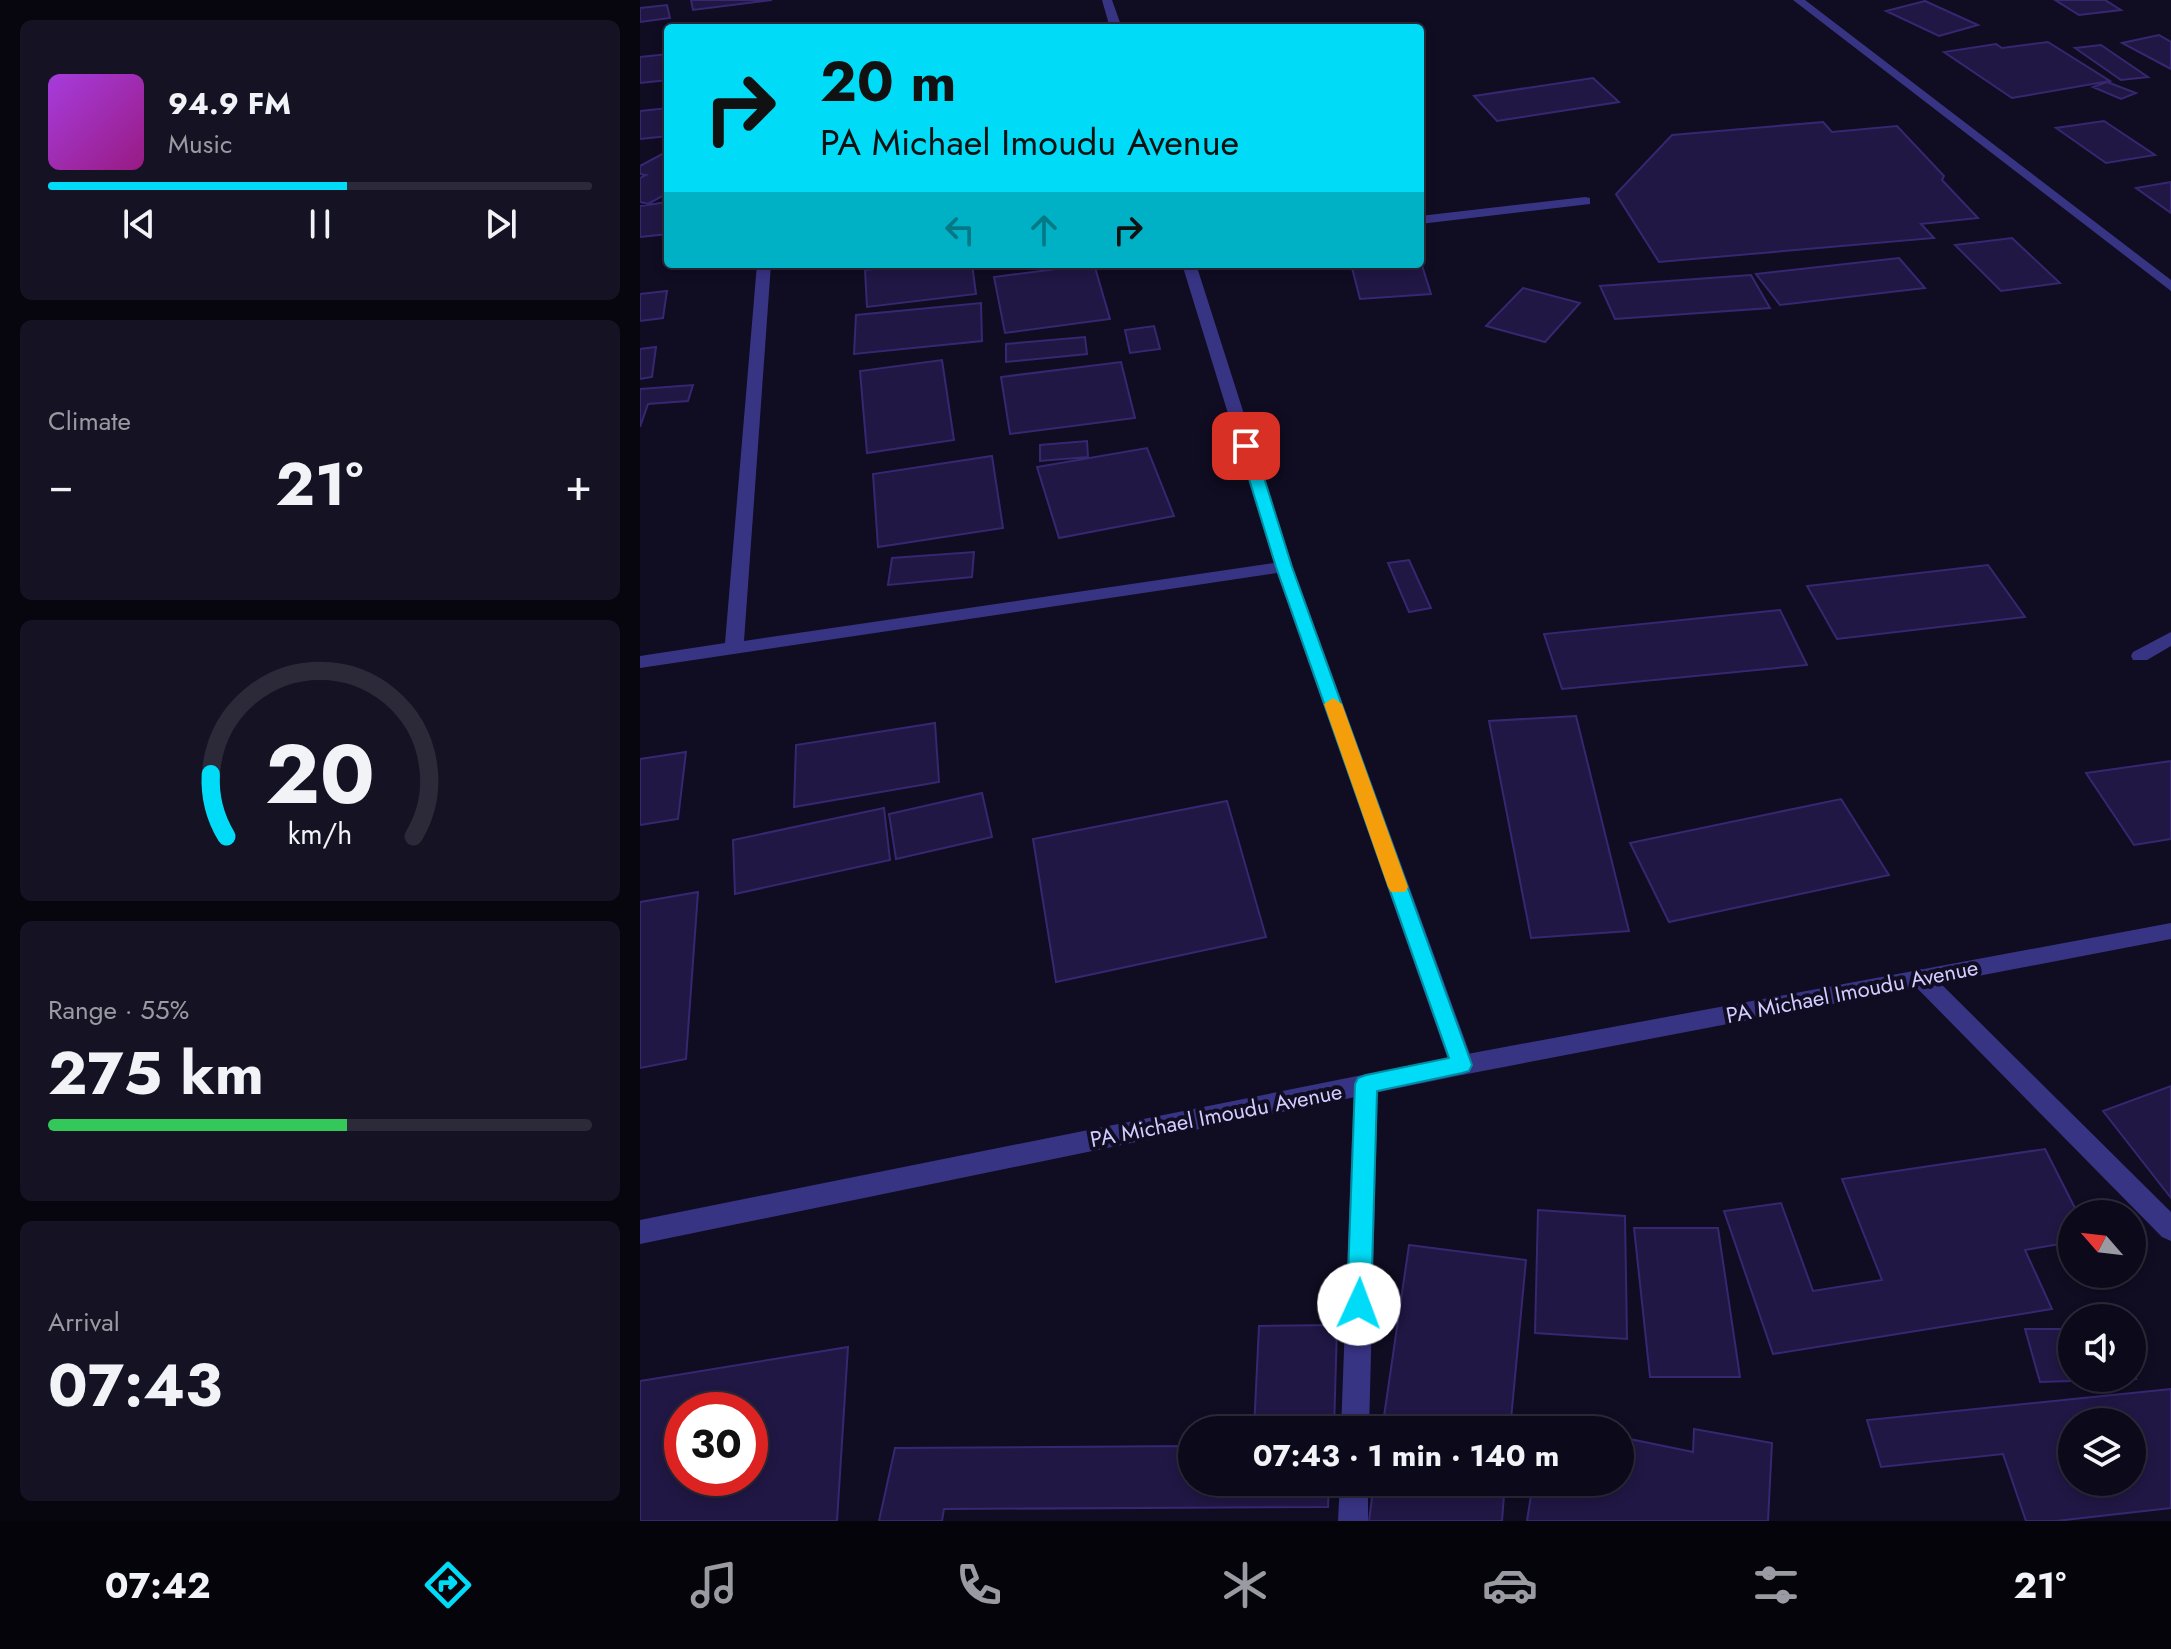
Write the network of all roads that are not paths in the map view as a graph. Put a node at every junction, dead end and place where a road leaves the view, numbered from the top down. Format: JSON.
{"nodes":[{"id":1,"x":1107,"y":0,"type":"edge"},
{"id":2,"x":1798,"y":0,"type":"edge"},
{"id":3,"x":1115,"y":24,"type":"edge"},
{"id":4,"x":1585,"y":201,"type":"dead end"},
{"id":5,"x":1424,"y":220,"type":"edge"},
{"id":6,"x":764,"y":268,"type":"edge"},
{"id":7,"x":1190,"y":268,"type":"edge"},
{"id":8,"x":2171,"y":287,"type":"edge"},
{"id":9,"x":1284,"y":567,"type":"junction"},
{"id":10,"x":2171,"y":638,"type":"edge"},
{"id":11,"x":734,"y":649,"type":"junction"},
{"id":12,"x":2140,"y":656,"type":"dead end"},
{"id":13,"x":640,"y":662,"type":"edge"},
{"id":14,"x":2171,"y":931,"type":"edge"},
{"id":15,"x":1921,"y":978,"type":"junction"},
{"id":16,"x":1462,"y":1065,"type":"junction"},
{"id":17,"x":1366,"y":1084,"type":"junction"},
{"id":18,"x":2171,"y":1229,"type":"edge"},
{"id":19,"x":640,"y":1232,"type":"edge"},
{"id":20,"x":1355,"y":1416,"type":"edge"},
{"id":21,"x":1354,"y":1496,"type":"edge"},
{"id":22,"x":1353,"y":1521,"type":"edge"}],
"edges":[{"from":1,"to":3,"type":"street"},
{"from":2,"to":8,"type":"street"},
{"from":4,"to":5,"type":"street"},
{"from":6,"to":11,"type":"street"},
{"from":7,"to":9,"type":"street"},
{"from":9,"to":11,"type":"street"},
{"from":9,"to":16,"type":"street"},
{"from":10,"to":12,"type":"street"},
{"from":11,"to":13,"type":"street"},
{"from":14,"to":15,"type":"street","name":"PA Michael Imoudu Avenue"},
{"from":15,"to":16,"type":"street","name":"PA Michael Imoudu Avenue"},
{"from":15,"to":18,"type":"street"},
{"from":16,"to":17,"type":"street","name":"PA Michael Imoudu Avenue"},
{"from":17,"to":19,"type":"street","name":"PA Michael Imoudu Avenue"},
{"from":17,"to":20,"type":"street"},
{"from":21,"to":22,"type":"street"}]}
